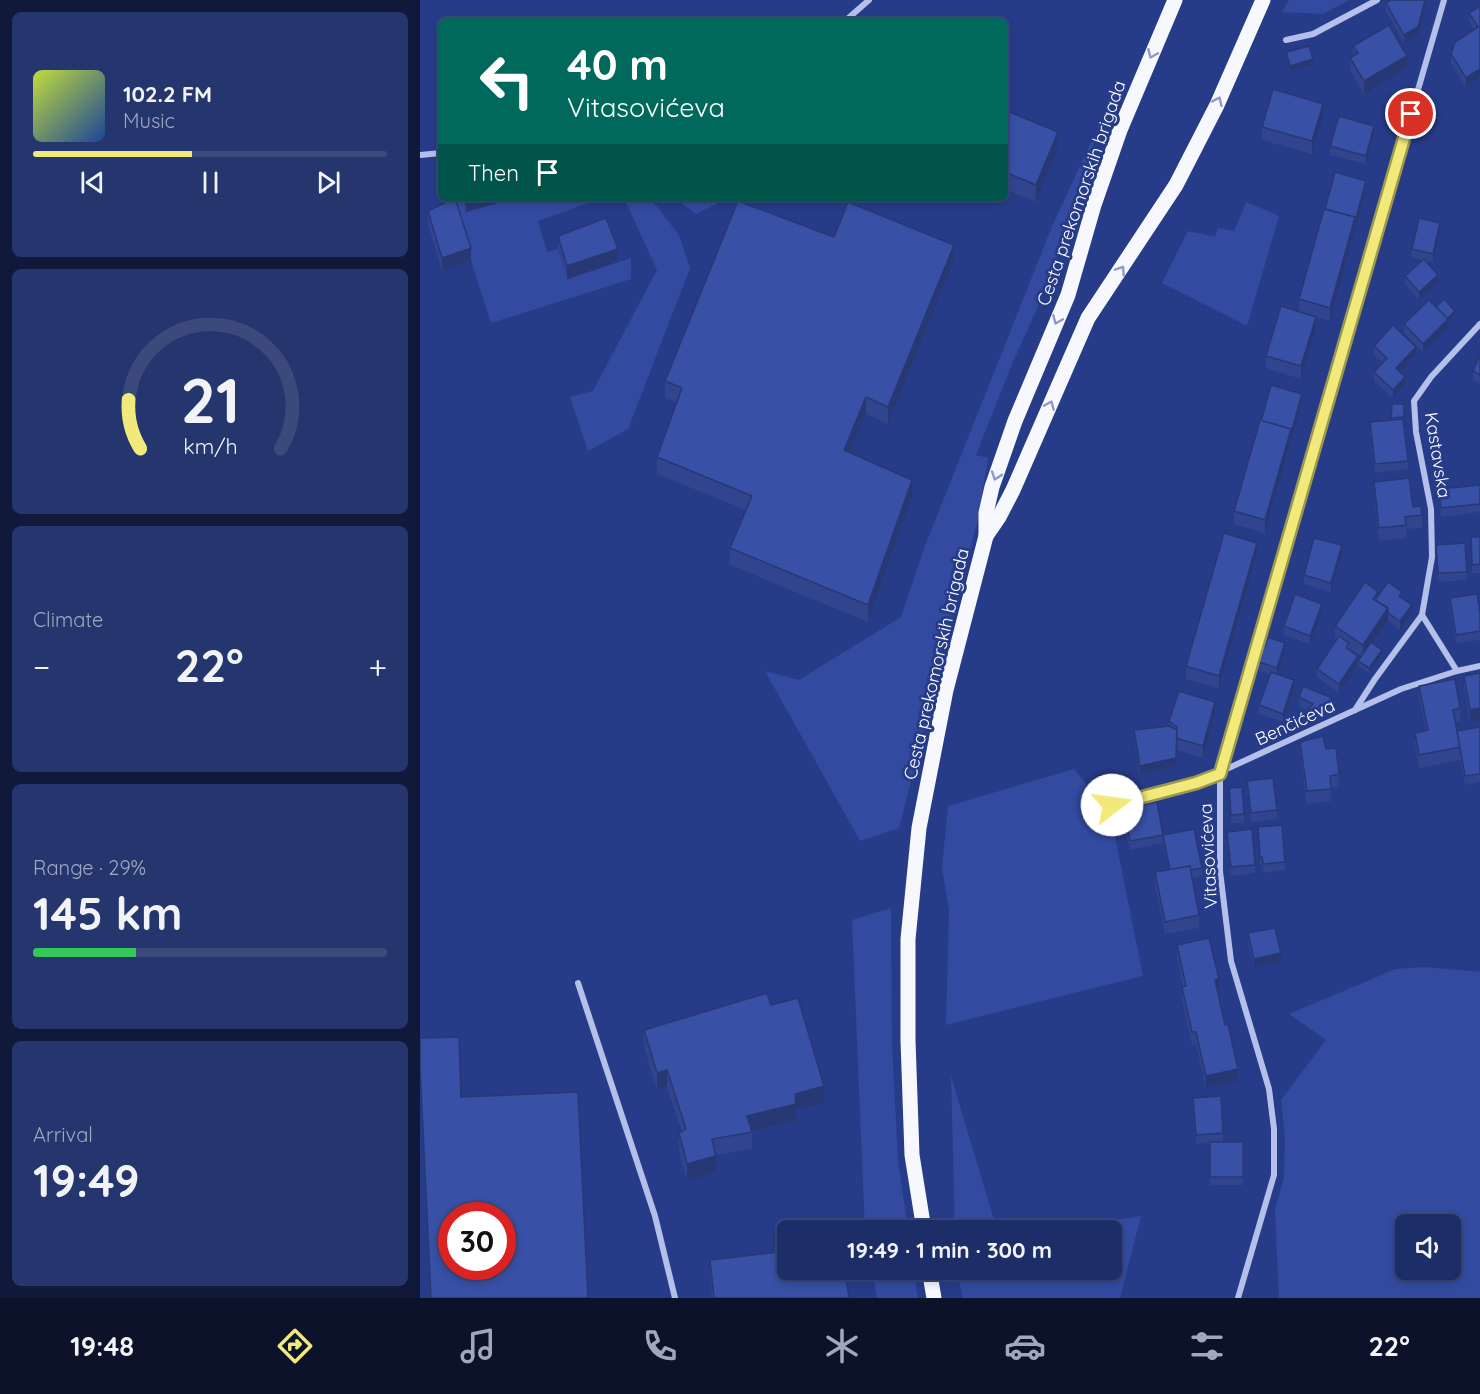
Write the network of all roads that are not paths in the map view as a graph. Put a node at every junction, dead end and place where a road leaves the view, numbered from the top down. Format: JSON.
{"nodes":[{"id":1,"x":869,"y":0,"type":"edge"},
{"id":2,"x":1175,"y":0,"type":"edge"},
{"id":3,"x":1263,"y":0,"type":"edge"},
{"id":4,"x":1377,"y":0,"type":"edge"},
{"id":5,"x":1444,"y":0,"type":"edge"},
{"id":6,"x":848,"y":18,"type":"edge"},
{"id":7,"x":1286,"y":40,"type":"dead end"},
{"id":8,"x":438,"y":153,"type":"edge"},
{"id":9,"x":420,"y":155,"type":"edge"},
{"id":10,"x":1480,"y":324,"type":"edge"},
{"id":11,"x":986,"y":536,"type":"junction"},
{"id":12,"x":1422,"y":615,"type":"junction"},
{"id":13,"x":1480,"y":666,"type":"edge"},
{"id":14,"x":1456,"y":671,"type":"junction"},
{"id":15,"x":1354,"y":711,"type":"junction"},
{"id":16,"x":1220,"y":774,"type":"junction"},
{"id":17,"x":1112,"y":805,"type":"dead end"},
{"id":18,"x":578,"y":983,"type":"dead end"},
{"id":19,"x":922,"y":1220,"type":"edge"},
{"id":20,"x":931,"y":1280,"type":"edge"},
{"id":21,"x":675,"y":1298,"type":"edge"},
{"id":22,"x":934,"y":1298,"type":"edge"},
{"id":23,"x":1238,"y":1298,"type":"edge"}],
"edges":[{"from":1,"to":6,"type":"street"},
{"from":2,"to":11,"type":"main road","name":"Cesta prekomorskih brigada","one_way":true},
{"from":11,"to":3,"type":"main road","name":"Cesta prekomorskih brigada","one_way":true},
{"from":4,"to":7,"type":"street"},
{"from":5,"to":16,"type":"street","name":"Vitasovićeva"},
{"from":8,"to":9,"type":"street"},
{"from":10,"to":12,"type":"street","name":"Kastavska"},
{"from":11,"to":19,"type":"main road","name":"Cesta prekomorskih brigada"},
{"from":12,"to":14,"type":"street"},
{"from":12,"to":15,"type":"street","name":"Benčićeva"},
{"from":13,"to":14,"type":"street","name":"Benčićeva"},
{"from":14,"to":15,"type":"street","name":"Benčićeva"},
{"from":15,"to":16,"type":"street","name":"Benčićeva"},
{"from":16,"to":17,"type":"street","name":"Benčićeva"},
{"from":16,"to":23,"type":"street","name":"Vitasovićeva"},
{"from":18,"to":21,"type":"street"},
{"from":20,"to":22,"type":"main road"}]}
